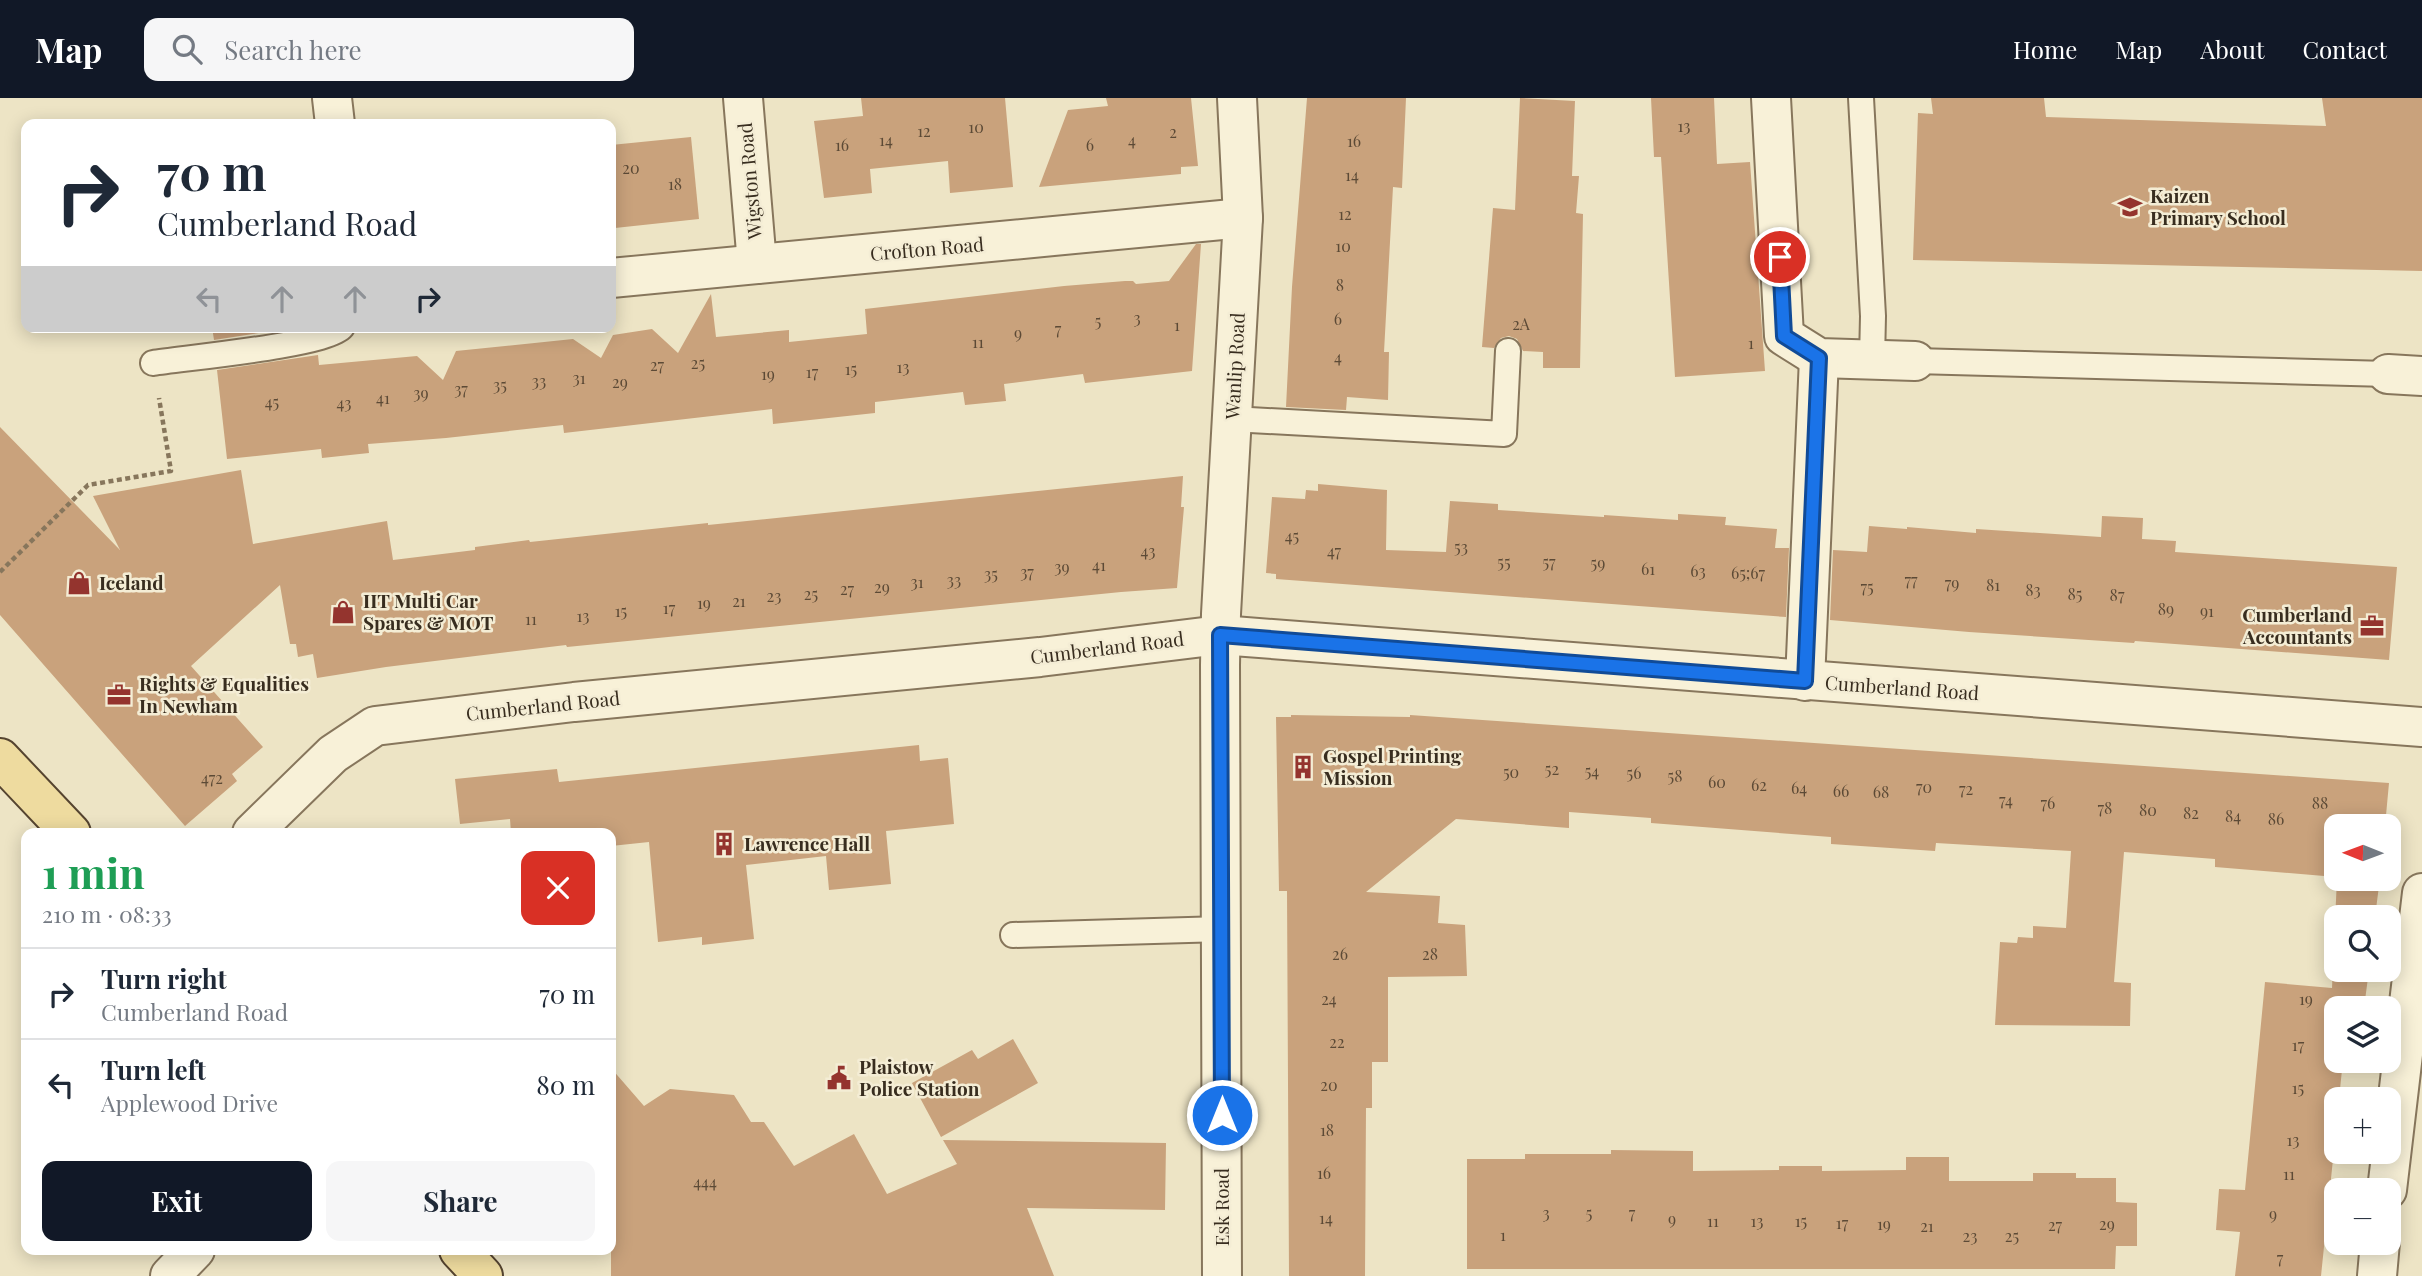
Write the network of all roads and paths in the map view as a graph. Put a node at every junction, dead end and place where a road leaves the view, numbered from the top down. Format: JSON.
{"nodes":[{"id":1,"x":332,"y":98,"type":"edge"},
{"id":2,"x":743,"y":98,"type":"edge"},
{"id":3,"x":1237,"y":98,"type":"edge"},
{"id":4,"x":1771,"y":98,"type":"edge"},
{"id":5,"x":1861,"y":98,"type":"edge"},
{"id":6,"x":334,"y":119,"type":"edge"},
{"id":7,"x":1243,"y":218,"type":"junction"},
{"id":8,"x":757,"y":264,"type":"junction"},
{"id":9,"x":616,"y":278,"type":"edge"},
{"id":10,"x":338,"y":333,"type":"edge"},
{"id":11,"x":1508,"y":351,"type":"dead end"},
{"id":12,"x":1819,"y":358,"type":"junction"},
{"id":13,"x":1872,"y":360,"type":"junction"},
{"id":14,"x":1915,"y":361,"type":"joint"},
{"id":15,"x":153,"y":363,"type":"joint"},
{"id":16,"x":2405,"y":375,"type":"edge"},
{"id":17,"x":1232,"y":419,"type":"junction"},
{"id":18,"x":0,"y":572,"type":"edge"},
{"id":19,"x":1220,"y":635,"type":"junction"},
{"id":20,"x":1805,"y":681,"type":"junction"},
{"id":21,"x":2422,"y":727,"type":"edge"},
{"id":22,"x":2,"y":763,"type":"edge"},
{"id":23,"x":66,"y":828,"type":"edge"},
{"id":24,"x":257,"y":828,"type":"edge"},
{"id":25,"x":2422,"y":894,"type":"edge"},
{"id":26,"x":1223,"y":929,"type":"junction"},
{"id":27,"x":1013,"y":935,"type":"dead end"},
{"id":28,"x":2388,"y":1178,"type":"edge"},
{"id":29,"x":190,"y":1255,"type":"edge"},
{"id":30,"x":464,"y":1255,"type":"edge"},
{"id":31,"x":2379,"y":1255,"type":"edge"},
{"id":32,"x":170,"y":1276,"type":"edge"},
{"id":33,"x":483,"y":1276,"type":"edge"},
{"id":34,"x":1222,"y":1276,"type":"edge"},
{"id":35,"x":2377,"y":1276,"type":"edge"}],
"edges":[{"from":1,"to":6,"type":"street"},
{"from":2,"to":8,"type":"street","name":"Wigston Road"},
{"from":3,"to":7,"type":"street","name":"Wanlip Road"},
{"from":4,"to":12,"type":"street"},
{"from":5,"to":13,"type":"lane"},
{"from":7,"to":8,"type":"street","name":"Crofton Road"},
{"from":7,"to":17,"type":"street","name":"Wanlip Road"},
{"from":8,"to":9,"type":"street","name":"Crofton Road"},
{"from":10,"to":15,"type":"lane"},
{"from":11,"to":17,"type":"lane"},
{"from":12,"to":13,"type":"street"},
{"from":12,"to":20,"type":"street"},
{"from":13,"to":14,"type":"street"},
{"from":14,"to":16,"type":"lane"},
{"from":15,"to":18,"type":"path"},
{"from":17,"to":19,"type":"street","name":"Wanlip Road"},
{"from":19,"to":20,"type":"street","name":"Cumberland Road"},
{"from":19,"to":24,"type":"street","name":"Cumberland Road"},
{"from":19,"to":26,"type":"street","name":"Esk Road"},
{"from":20,"to":21,"type":"street","name":"Cumberland Road"},
{"from":22,"to":23,"type":"main road"},
{"from":25,"to":28,"type":"street"},
{"from":26,"to":27,"type":"lane"},
{"from":26,"to":34,"type":"street","name":"Esk Road"},
{"from":29,"to":32,"type":"street"},
{"from":30,"to":33,"type":"main road"},
{"from":31,"to":35,"type":"street"}]}
